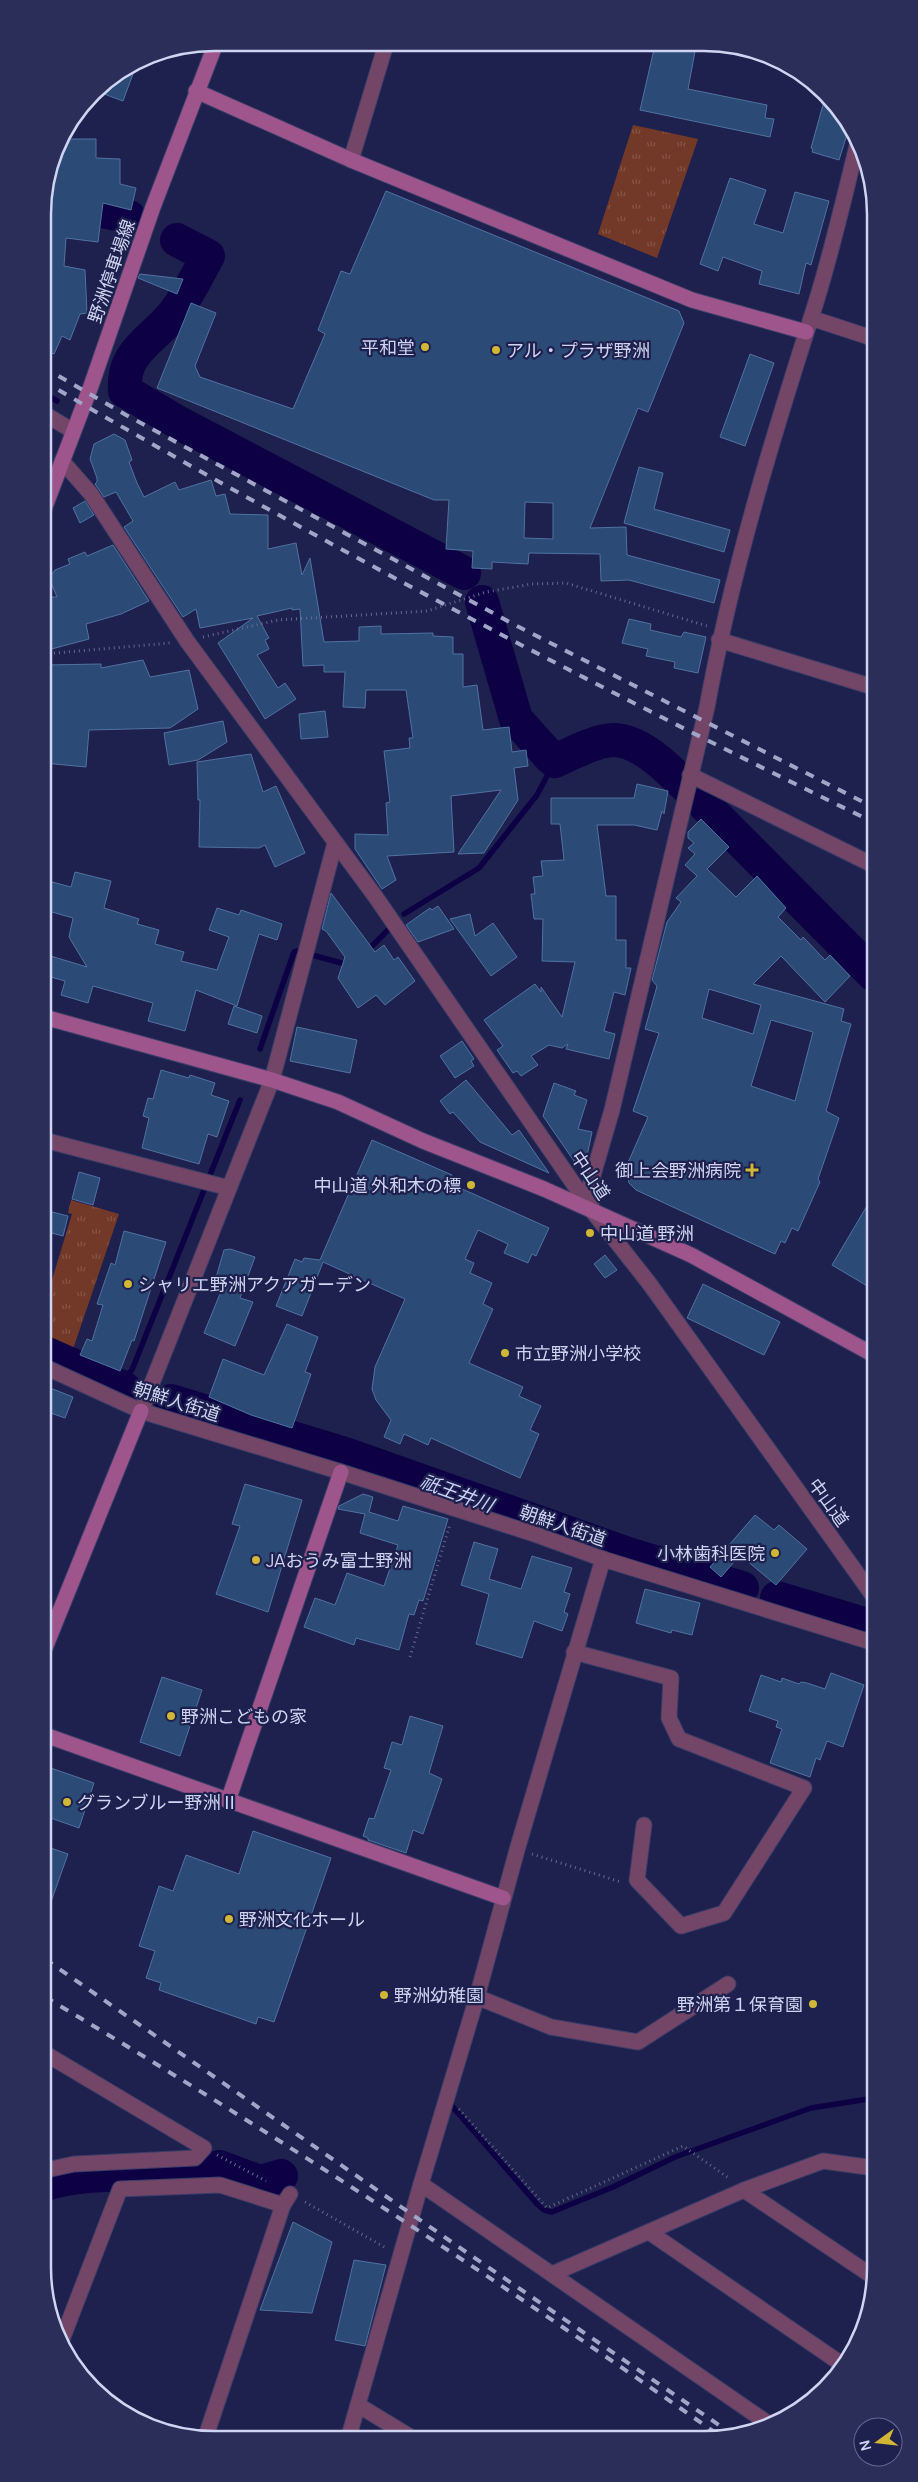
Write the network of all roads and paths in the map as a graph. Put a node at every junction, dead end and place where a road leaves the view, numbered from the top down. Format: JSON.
{"nodes":[{"id":1,"x":212,"y":51,"type":"edge"},
{"id":2,"x":384,"y":51,"type":"edge"},
{"id":3,"x":196,"y":91,"type":"junction"},
{"id":4,"x":855,"y":154,"type":"edge"},
{"id":5,"x":351,"y":160,"type":"junction"},
{"id":6,"x":809,"y":325,"type":"junction"},
{"id":7,"x":867,"y":337,"type":"edge"},
{"id":8,"x":52,"y":418,"type":"edge"},
{"id":9,"x":73,"y":431,"type":"junction"},
{"id":10,"x":62,"y":461,"type":"junction"},
{"id":11,"x":52,"y":488,"type":"edge"},
{"id":12,"x":721,"y":635,"type":"junction"},
{"id":13,"x":187,"y":641,"type":"junction"},
{"id":14,"x":52,"y":653,"type":"edge"},
{"id":15,"x":867,"y":685,"type":"edge"},
{"id":16,"x":690,"y":775,"type":"junction"},
{"id":17,"x":336,"y":843,"type":"junction"},
{"id":18,"x":867,"y":861,"type":"edge"},
{"id":19,"x":52,"y":1019,"type":"edge"},
{"id":20,"x":272,"y":1080,"type":"junction"},
{"id":21,"x":52,"y":1142,"type":"edge"},
{"id":22,"x":229,"y":1188,"type":"junction"},
{"id":23,"x":592,"y":1212,"type":"junction"},
{"id":24,"x":866,"y":1351,"type":"edge"},
{"id":25,"x":51,"y":1371,"type":"edge"},
{"id":26,"x":141,"y":1411,"type":"junction"},
{"id":27,"x":341,"y":1472,"type":"junction"},
{"id":28,"x":455,"y":1509,"type":"junction"},
{"id":29,"x":603,"y":1559,"type":"junction"},
{"id":30,"x":866,"y":1586,"type":"edge"},
{"id":31,"x":51,"y":1632,"type":"edge"},
{"id":32,"x":866,"y":1641,"type":"edge"},
{"id":33,"x":574,"y":1652,"type":"junction"},
{"id":34,"x":410,"y":1657,"type":"dead end"},
{"id":35,"x":51,"y":1737,"type":"edge"},
{"id":36,"x":228,"y":1801,"type":"junction"},
{"id":37,"x":644,"y":1825,"type":"dead end"},
{"id":38,"x":517,"y":1850,"type":"junction"},
{"id":39,"x":646,"y":1889,"type":"junction"},
{"id":40,"x":503,"y":1898,"type":"junction"},
{"id":41,"x":728,"y":1984,"type":"dead end"},
{"id":42,"x":477,"y":1997,"type":"junction"},
{"id":43,"x":51,"y":2057,"type":"edge"},
{"id":44,"x":447,"y":2096,"type":"junction"},
{"id":45,"x":204,"y":2148,"type":"junction"},
{"id":46,"x":866,"y":2166,"type":"edge"},
{"id":47,"x":243,"y":2168,"type":"dead end"},
{"id":48,"x":51,"y":2169,"type":"edge"},
{"id":49,"x":421,"y":2184,"type":"junction"},
{"id":50,"x":744,"y":2190,"type":"junction"},
{"id":51,"x":286,"y":2200,"type":"junction"},
{"id":52,"x":648,"y":2232,"type":"junction"},
{"id":53,"x":400,"y":2255,"type":"junction"},
{"id":54,"x":866,"y":2272,"type":"edge"},
{"id":55,"x":552,"y":2274,"type":"junction"},
{"id":56,"x":65,"y":2332,"type":"edge"},
{"id":57,"x":837,"y":2361,"type":"edge"},
{"id":58,"x":358,"y":2405,"type":"junction"},
{"id":59,"x":762,"y":2419,"type":"edge"},
{"id":60,"x":208,"y":2430,"type":"edge"},
{"id":61,"x":350,"y":2431,"type":"edge"},
{"id":62,"x":401,"y":2431,"type":"edge"}],
"edges":[{"from":1,"to":3,"type":"street","name":"野洲停車場線"},
{"from":2,"to":5,"type":"street"},
{"from":3,"to":5,"type":"street"},
{"from":3,"to":9,"type":"street","name":"野洲停車場線"},
{"from":4,"to":6,"type":"street"},
{"from":5,"to":6,"type":"street"},
{"from":6,"to":7,"type":"street"},
{"from":6,"to":12,"type":"street"},
{"from":8,"to":9,"type":"street"},
{"from":9,"to":10,"type":"street","name":"野洲停車場線"},
{"from":10,"to":11,"type":"street","name":"野洲停車場線"},
{"from":10,"to":13,"type":"street","name":"中山道"},
{"from":12,"to":13,"type":"path"},
{"from":12,"to":15,"type":"street"},
{"from":12,"to":16,"type":"street"},
{"from":13,"to":14,"type":"path"},
{"from":13,"to":17,"type":"street","name":"中山道"},
{"from":16,"to":18,"type":"street"},
{"from":16,"to":23,"type":"street"},
{"from":17,"to":20,"type":"street"},
{"from":17,"to":23,"type":"street","name":"中山道"},
{"from":19,"to":20,"type":"street"},
{"from":20,"to":22,"type":"street"},
{"from":20,"to":23,"type":"street"},
{"from":21,"to":22,"type":"street"},
{"from":22,"to":26,"type":"street"},
{"from":23,"to":24,"type":"street"},
{"from":23,"to":30,"type":"street","name":"中山道"},
{"from":25,"to":26,"type":"street","name":"朝鮮人街道"},
{"from":26,"to":27,"type":"street","name":"朝鮮人街道"},
{"from":26,"to":31,"type":"street"},
{"from":27,"to":28,"type":"street","name":"朝鮮人街道"},
{"from":27,"to":36,"type":"street"},
{"from":28,"to":29,"type":"street","name":"朝鮮人街道"},
{"from":28,"to":34,"type":"path"},
{"from":29,"to":32,"type":"street","name":"朝鮮人街道"},
{"from":29,"to":33,"type":"street"},
{"from":33,"to":38,"type":"street"},
{"from":33,"to":39,"type":"street"},
{"from":35,"to":36,"type":"street"},
{"from":36,"to":40,"type":"street"},
{"from":37,"to":39,"type":"street"},
{"from":38,"to":39,"type":"path"},
{"from":38,"to":40,"type":"street"},
{"from":40,"to":42,"type":"street"},
{"from":41,"to":42,"type":"street"},
{"from":42,"to":44,"type":"street"},
{"from":43,"to":45,"type":"street"},
{"from":44,"to":49,"type":"street"},
{"from":44,"to":50,"type":"path"},
{"from":45,"to":47,"type":"path"},
{"from":45,"to":48,"type":"street"},
{"from":46,"to":50,"type":"street"},
{"from":49,"to":53,"type":"street"},
{"from":49,"to":55,"type":"street"},
{"from":50,"to":52,"type":"street"},
{"from":50,"to":54,"type":"street"},
{"from":51,"to":53,"type":"path"},
{"from":51,"to":56,"type":"street"},
{"from":51,"to":60,"type":"street"},
{"from":52,"to":55,"type":"street"},
{"from":52,"to":57,"type":"street"},
{"from":53,"to":58,"type":"street"},
{"from":55,"to":59,"type":"street"},
{"from":58,"to":61,"type":"street"},
{"from":58,"to":62,"type":"street"}]}
